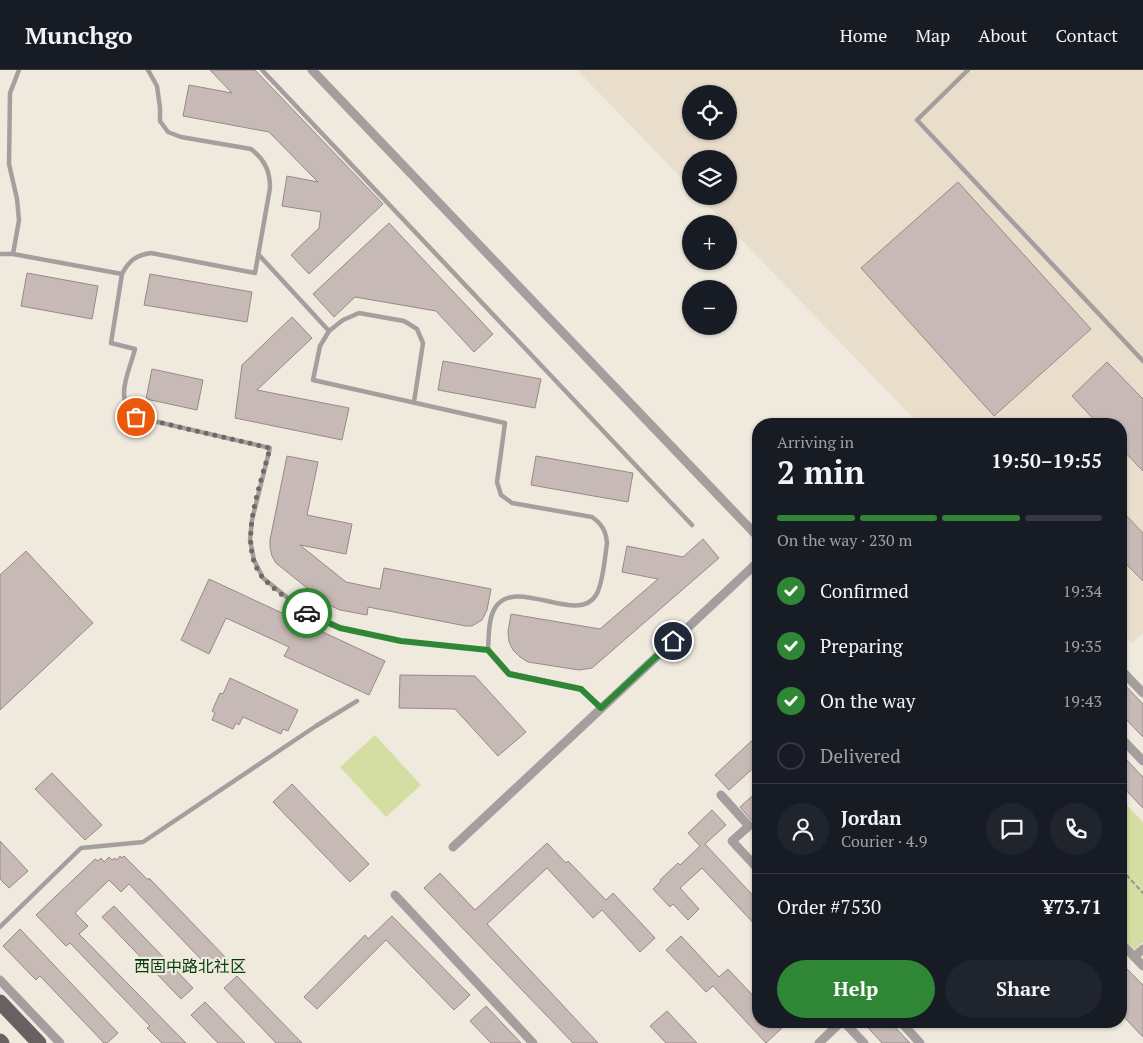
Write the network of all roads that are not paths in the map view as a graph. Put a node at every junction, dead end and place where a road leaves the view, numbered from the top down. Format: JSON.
{"nodes":[{"id":1,"x":19,"y":70,"type":"edge"},
{"id":2,"x":148,"y":70,"type":"edge"},
{"id":3,"x":262,"y":70,"type":"edge"},
{"id":4,"x":312,"y":70,"type":"edge"},
{"id":5,"x":968,"y":70,"type":"edge"},
{"id":6,"x":0,"y":254,"type":"edge"},
{"id":7,"x":13,"y":254,"type":"junction"},
{"id":8,"x":258,"y":254,"type":"junction"},
{"id":9,"x":122,"y":274,"type":"junction"},
{"id":10,"x":329,"y":331,"type":"junction"},
{"id":11,"x":1143,"y":361,"type":"edge"},
{"id":12,"x":414,"y":402,"type":"junction"},
{"id":13,"x":692,"y":525,"type":"dead end"},
{"id":14,"x":752,"y":531,"type":"edge"},
{"id":15,"x":752,"y":568,"type":"edge"},
{"id":16,"x":488,"y":650,"type":"junction"},
{"id":17,"x":1127,"y":677,"type":"edge"},
{"id":18,"x":1143,"y":693,"type":"edge"},
{"id":19,"x":357,"y":701,"type":"dead end"},
{"id":20,"x":601,"y":708,"type":"junction"},
{"id":21,"x":1127,"y":744,"type":"edge"},
{"id":22,"x":1143,"y":761,"type":"edge"},
{"id":23,"x":721,"y":795,"type":"dead end"},
{"id":24,"x":453,"y":847,"type":"dead end"},
{"id":25,"x":752,"y":862,"type":"edge"},
{"id":26,"x":395,"y":895,"type":"dead end"},
{"id":27,"x":0,"y":927,"type":"edge"},
{"id":28,"x":1127,"y":949,"type":"edge"},
{"id":29,"x":1143,"y":949,"type":"edge"},
{"id":30,"x":1134,"y":957,"type":"junction"},
{"id":31,"x":1143,"y":966,"type":"edge"},
{"id":32,"x":0,"y":980,"type":"edge"},
{"id":33,"x":0,"y":1002,"type":"edge"},
{"id":34,"x":835,"y":1028,"type":"edge"},
{"id":35,"x":849,"y":1028,"type":"edge"},
{"id":36,"x":908,"y":1028,"type":"edge"},
{"id":37,"x":39,"y":1043,"type":"edge"},
{"id":38,"x":60,"y":1043,"type":"edge"},
{"id":39,"x":533,"y":1043,"type":"edge"},
{"id":40,"x":819,"y":1043,"type":"edge"},
{"id":41,"x":864,"y":1043,"type":"edge"},
{"id":42,"x":920,"y":1043,"type":"edge"}],
"edges":[{"from":1,"to":7,"type":"lane"},
{"from":2,"to":8,"type":"lane"},
{"from":3,"to":13,"type":"lane"},
{"from":4,"to":14,"type":"street"},
{"from":5,"to":11,"type":"lane"},
{"from":6,"to":7,"type":"lane"},
{"from":7,"to":9,"type":"lane"},
{"from":8,"to":9,"type":"lane"},
{"from":8,"to":10,"type":"lane"},
{"from":9,"to":16,"type":"lane"},
{"from":10,"to":12,"type":"lane"},
{"from":10,"to":12,"type":"lane"},
{"from":12,"to":16,"type":"lane"},
{"from":15,"to":20,"type":"street"},
{"from":16,"to":20,"type":"lane"},
{"from":17,"to":18,"type":"street"},
{"from":19,"to":27,"type":"lane"},
{"from":20,"to":24,"type":"street"},
{"from":21,"to":22,"type":"street"},
{"from":23,"to":25,"type":"street"},
{"from":26,"to":39,"type":"street"},
{"from":28,"to":30,"type":"street"},
{"from":29,"to":30,"type":"street"},
{"from":30,"to":31,"type":"street"},
{"from":32,"to":38,"type":"street"},
{"from":33,"to":37,"type":"main road"},
{"from":34,"to":40,"type":"street"},
{"from":35,"to":41,"type":"street"},
{"from":36,"to":42,"type":"street"}]}
